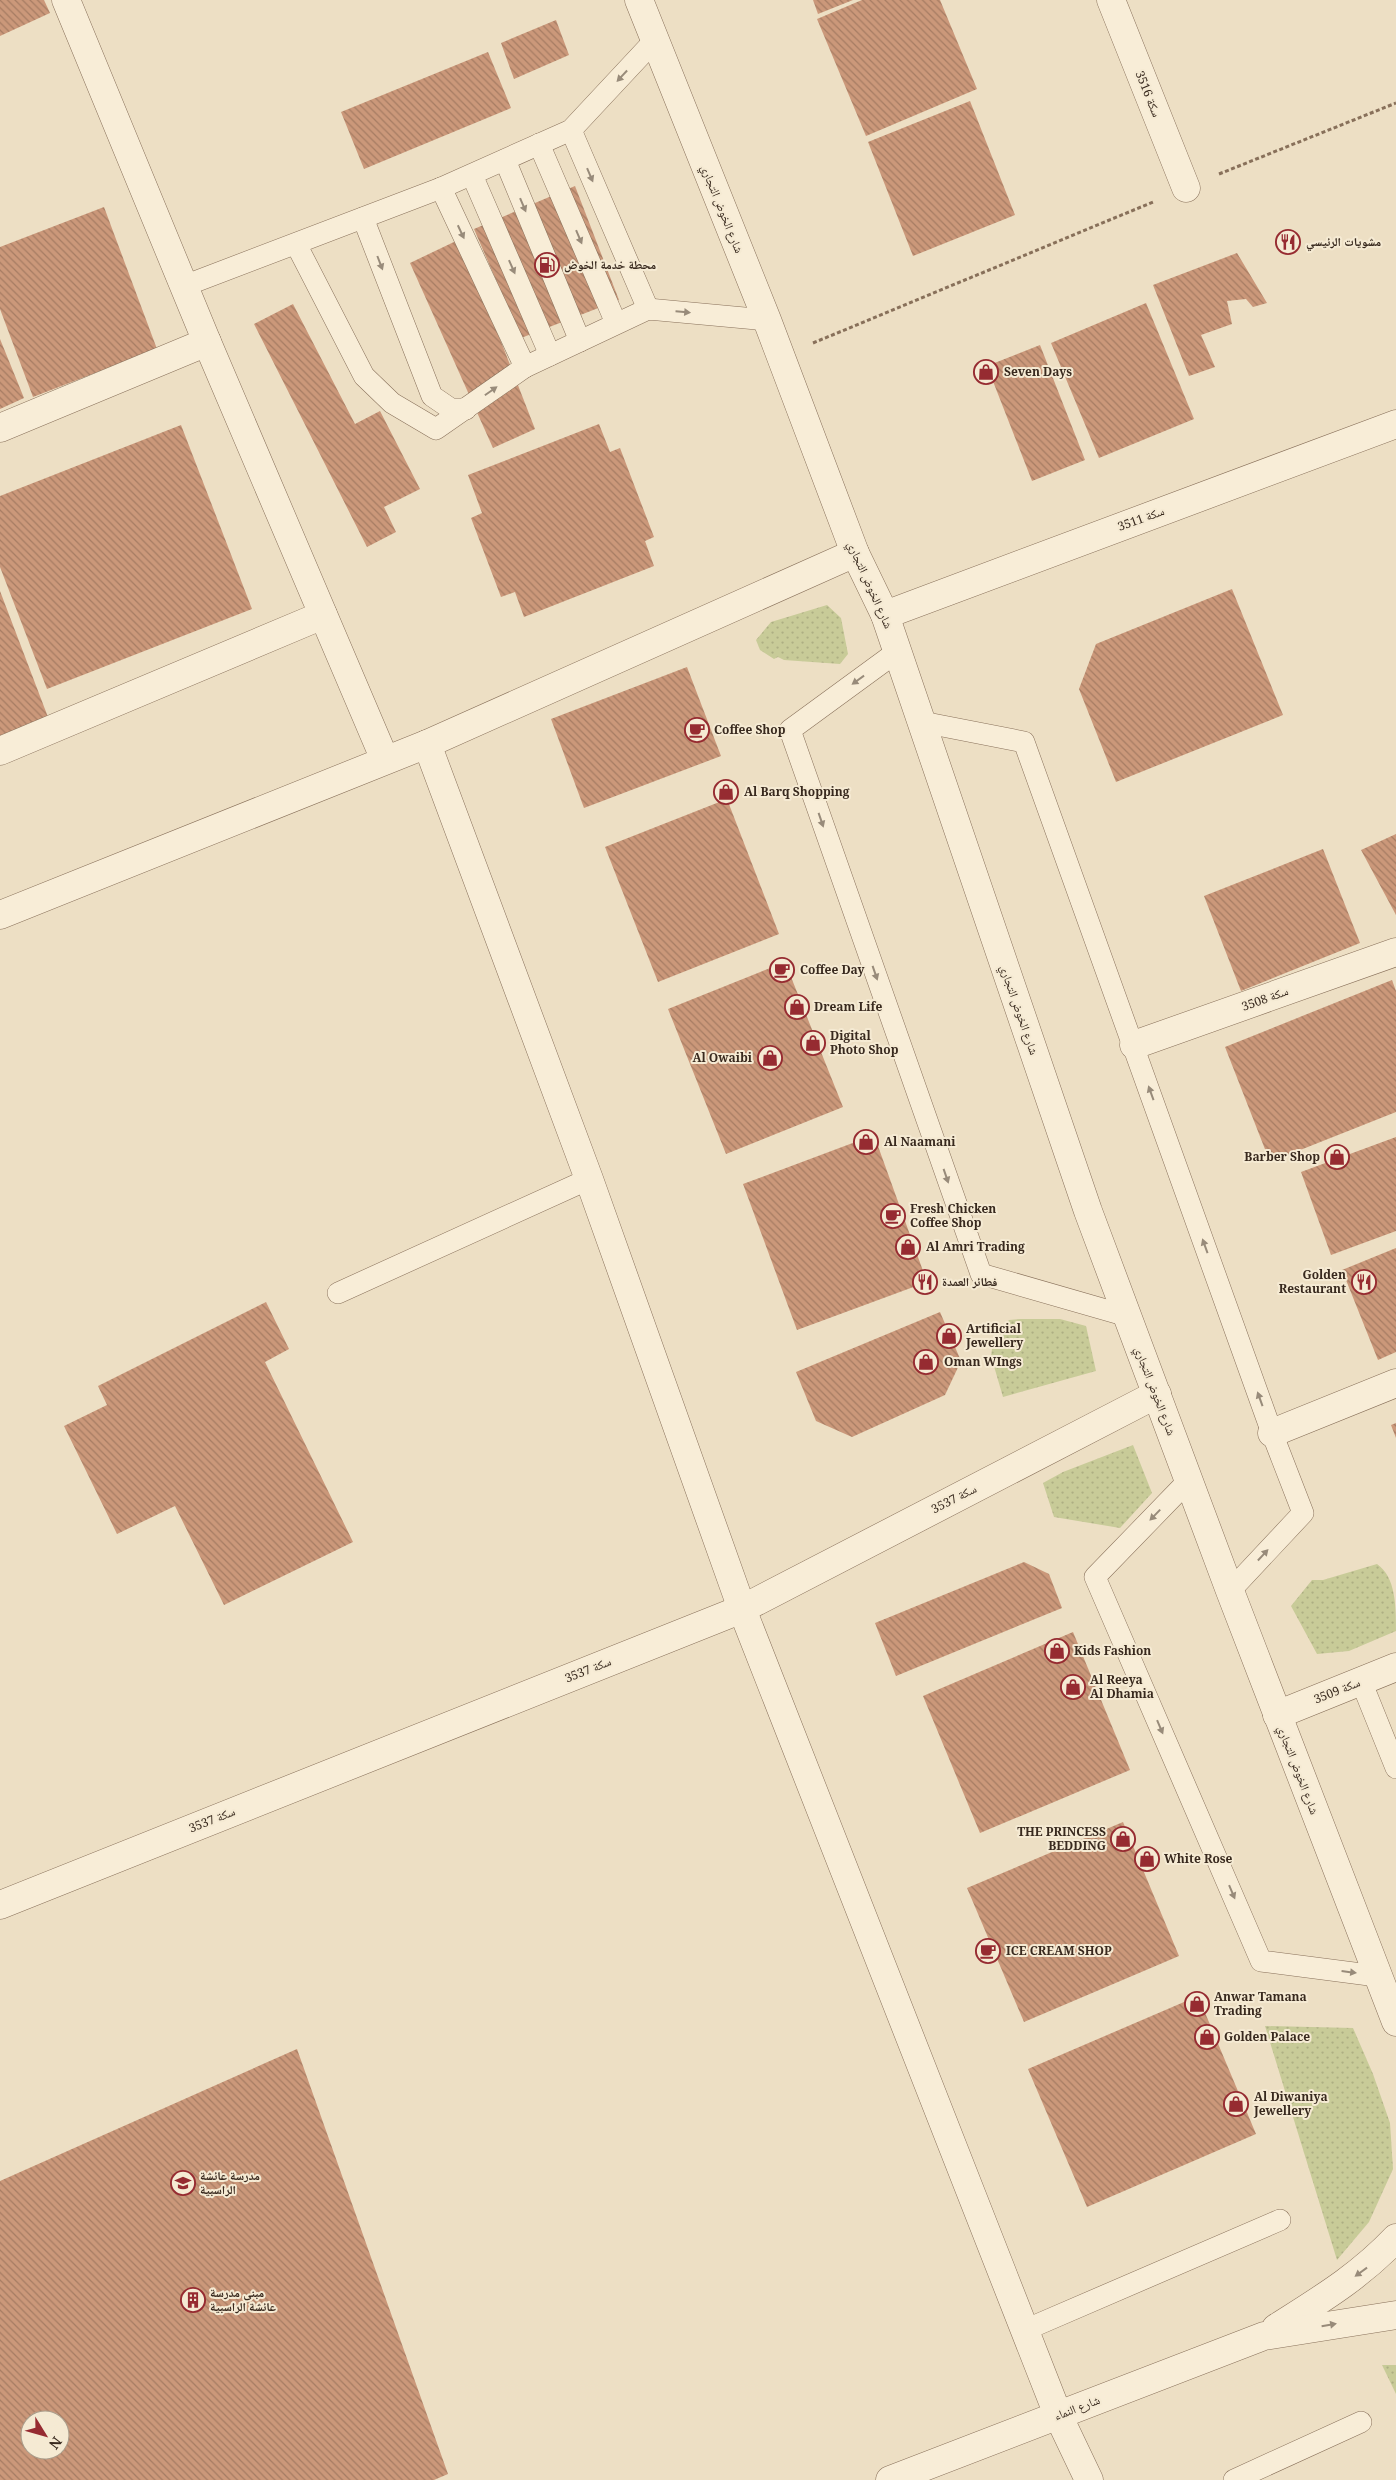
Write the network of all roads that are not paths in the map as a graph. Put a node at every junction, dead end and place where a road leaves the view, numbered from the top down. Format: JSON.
{"nodes":[{"id":1,"x":66,"y":0,"type":"edge"},
{"id":2,"x":639,"y":0,"type":"edge"},
{"id":3,"x":1111,"y":0,"type":"edge"},
{"id":4,"x":655,"y":40,"type":"junction"},
{"id":5,"x":571,"y":130,"type":"junction"},
{"id":6,"x":539,"y":144,"type":"junction"},
{"id":7,"x":505,"y":160,"type":"junction"},
{"id":8,"x":472,"y":175,"type":"junction"},
{"id":9,"x":441,"y":188,"type":"junction"},
{"id":10,"x":1186,"y":188,"type":"road end"},
{"id":11,"x":363,"y":218,"type":"junction"},
{"id":12,"x":296,"y":244,"type":"junction"},
{"id":13,"x":184,"y":286,"type":"junction"},
{"id":14,"x":648,"y":309,"type":"junction"},
{"id":15,"x":767,"y":320,"type":"junction"},
{"id":16,"x":616,"y":323,"type":"junction"},
{"id":17,"x":580,"y":341,"type":"junction"},
{"id":18,"x":207,"y":342,"type":"junction"},
{"id":19,"x":550,"y":355,"type":"junction"},
{"id":20,"x":525,"y":367,"type":"junction"},
{"id":21,"x":466,"y":409,"type":"junction"},
{"id":22,"x":1396,"y":424,"type":"edge"},
{"id":23,"x":0,"y":428,"type":"edge"},
{"id":24,"x":855,"y":553,"type":"junction"},
{"id":25,"x":323,"y":615,"type":"junction"},
{"id":26,"x":886,"y":615,"type":"junction"},
{"id":27,"x":898,"y":651,"type":"junction"},
{"id":28,"x":922,"y":722,"type":"junction"},
{"id":29,"x":427,"y":744,"type":"junction"},
{"id":30,"x":0,"y":751,"type":"edge"},
{"id":31,"x":386,"y":760,"type":"junction"},
{"id":32,"x":0,"y":915,"type":"edge"},
{"id":33,"x":1396,"y":952,"type":"edge"},
{"id":34,"x":1134,"y":1045,"type":"junction"},
{"id":35,"x":588,"y":1179,"type":"junction"},
{"id":36,"x":338,"y":1293,"type":"dead end"},
{"id":37,"x":1127,"y":1316,"type":"junction"},
{"id":38,"x":1396,"y":1383,"type":"edge"},
{"id":39,"x":1157,"y":1394,"type":"junction"},
{"id":40,"x":1272,"y":1433,"type":"junction"},
{"id":41,"x":1189,"y":1480,"type":"junction"},
{"id":42,"x":1230,"y":1590,"type":"junction"},
{"id":43,"x":742,"y":1609,"type":"junction"},
{"id":44,"x":1396,"y":1667,"type":"edge"},
{"id":45,"x":1361,"y":1681,"type":"junction"},
{"id":46,"x":1278,"y":1715,"type":"junction"},
{"id":47,"x":1396,"y":1768,"type":"edge"},
{"id":48,"x":0,"y":1905,"type":"edge"},
{"id":49,"x":1377,"y":1976,"type":"junction"},
{"id":50,"x":1396,"y":2022,"type":"edge"},
{"id":51,"x":1280,"y":2220,"type":"dead end"},
{"id":52,"x":1396,"y":2238,"type":"edge"},
{"id":53,"x":1396,"y":2315,"type":"edge"},
{"id":54,"x":1025,"y":2330,"type":"junction"},
{"id":55,"x":1264,"y":2336,"type":"junction"},
{"id":56,"x":1058,"y":2415,"type":"junction"},
{"id":57,"x":1361,"y":2422,"type":"dead end"},
{"id":58,"x":890,"y":2480,"type":"edge"},
{"id":59,"x":1089,"y":2480,"type":"edge"},
{"id":60,"x":1234,"y":2480,"type":"edge"}],
"edges":[{"from":1,"to":13,"type":"street"},
{"from":2,"to":4,"type":"street","name":"شارع الخوض التجاري"},
{"from":3,"to":10,"type":"street","name":"سكة 3516"},
{"from":4,"to":5,"type":"lane","one_way":true},
{"from":4,"to":15,"type":"street","name":"شارع الخوض التجاري"},
{"from":5,"to":6,"type":"lane"},
{"from":5,"to":14,"type":"lane","one_way":true},
{"from":6,"to":7,"type":"lane"},
{"from":6,"to":16,"type":"lane","one_way":true},
{"from":7,"to":8,"type":"lane"},
{"from":7,"to":17,"type":"lane","one_way":true},
{"from":8,"to":9,"type":"lane"},
{"from":8,"to":19,"type":"lane","one_way":true},
{"from":9,"to":11,"type":"lane"},
{"from":9,"to":20,"type":"lane","one_way":true},
{"from":11,"to":12,"type":"lane"},
{"from":11,"to":21,"type":"lane","one_way":true},
{"from":12,"to":13,"type":"lane"},
{"from":12,"to":21,"type":"lane"},
{"from":13,"to":18,"type":"street"},
{"from":14,"to":15,"type":"lane","one_way":true},
{"from":14,"to":16,"type":"lane"},
{"from":15,"to":24,"type":"street","name":"شارع الخوض التجاري"},
{"from":16,"to":17,"type":"lane"},
{"from":17,"to":19,"type":"lane"},
{"from":18,"to":23,"type":"street"},
{"from":18,"to":25,"type":"street"},
{"from":19,"to":20,"type":"lane"},
{"from":21,"to":20,"type":"lane","one_way":true},
{"from":22,"to":26,"type":"street","name":"سكة 3511"},
{"from":24,"to":26,"type":"street","name":"شارع الخوض التجاري"},
{"from":24,"to":29,"type":"street"},
{"from":25,"to":30,"type":"street"},
{"from":25,"to":31,"type":"street"},
{"from":26,"to":27,"type":"street","name":"شارع الخوض التجاري"},
{"from":27,"to":28,"type":"street","name":"شارع الخوض التجاري"},
{"from":27,"to":37,"type":"lane","one_way":true},
{"from":28,"to":34,"type":"lane"},
{"from":28,"to":37,"type":"street","name":"شارع الخوض التجاري"},
{"from":29,"to":31,"type":"street"},
{"from":29,"to":35,"type":"street"},
{"from":31,"to":32,"type":"street"},
{"from":33,"to":34,"type":"street","name":"سكة 3508"},
{"from":40,"to":34,"type":"lane","one_way":true},
{"from":35,"to":36,"type":"lane"},
{"from":35,"to":43,"type":"street"},
{"from":37,"to":39,"type":"street","name":"شارع الخوض التجاري"},
{"from":38,"to":40,"type":"street"},
{"from":39,"to":41,"type":"street","name":"شارع الخوض التجاري"},
{"from":39,"to":43,"type":"street","name":"سكة 3537"},
{"from":42,"to":40,"type":"lane","one_way":true},
{"from":41,"to":42,"type":"street","name":"شارع الخوض التجاري"},
{"from":41,"to":49,"type":"lane","one_way":true},
{"from":42,"to":46,"type":"street","name":"شارع الخوض التجاري"},
{"from":43,"to":48,"type":"street","name":"سكة 3537"},
{"from":43,"to":54,"type":"street"},
{"from":44,"to":45,"type":"street","name":"سكة 3509"},
{"from":45,"to":46,"type":"street","name":"سكة 3509"},
{"from":45,"to":47,"type":"lane"},
{"from":46,"to":49,"type":"street","name":"شارع الخوض التجاري"},
{"from":49,"to":50,"type":"street","name":"شارع الخوض التجاري"},
{"from":51,"to":54,"type":"lane"},
{"from":52,"to":55,"type":"street","name":"شارع النماء","one_way":true},
{"from":55,"to":53,"type":"street","name":"شارع النماء","one_way":true},
{"from":54,"to":56,"type":"street"},
{"from":55,"to":56,"type":"street","name":"شارع النماء"},
{"from":56,"to":58,"type":"street","name":"شارع النماء"},
{"from":56,"to":59,"type":"street"},
{"from":57,"to":60,"type":"lane"}]}
